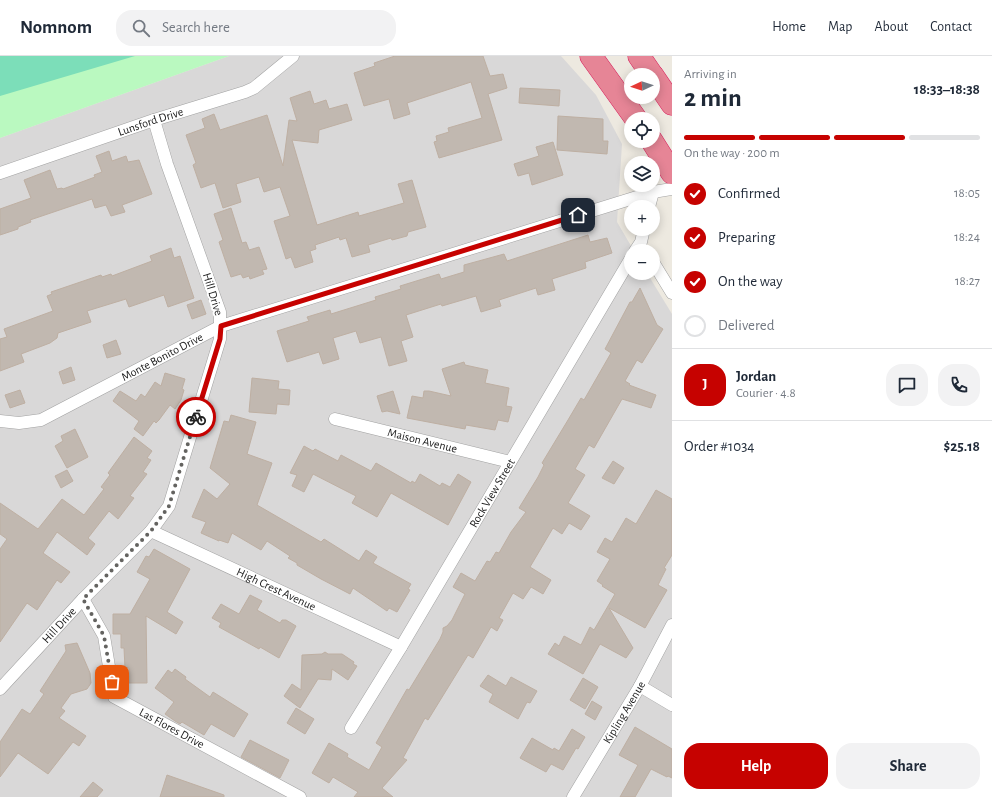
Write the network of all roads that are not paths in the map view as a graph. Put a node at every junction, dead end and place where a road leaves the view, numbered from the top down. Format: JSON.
{"nodes":[{"id":1,"x":292,"y":56,"type":"edge"},
{"id":2,"x":591,"y":56,"type":"edge"},
{"id":3,"x":639,"y":56,"type":"edge"},
{"id":4,"x":648,"y":68,"type":"edge"},
{"id":5,"x":660,"y":86,"type":"edge"},
{"id":6,"x":672,"y":104,"type":"edge"},
{"id":7,"x":631,"y":112,"type":"edge"},
{"id":8,"x":154,"y":120,"type":"junction"},
{"id":9,"x":657,"y":148,"type":"edge"},
{"id":10,"x":672,"y":172,"type":"edge"},
{"id":11,"x":0,"y":173,"type":"edge"},
{"id":12,"x":672,"y":189,"type":"edge"},
{"id":13,"x":660,"y":191,"type":"edge"},
{"id":14,"x":653,"y":192,"type":"joint"},
{"id":15,"x":651,"y":200,"type":"edge"},
{"id":16,"x":624,"y":270,"type":"edge"},
{"id":17,"x":660,"y":273,"type":"edge"},
{"id":18,"x":672,"y":293,"type":"edge"},
{"id":19,"x":221,"y":326,"type":"junction"},
{"id":20,"x":335,"y":419,"type":"dead end"},
{"id":21,"x":0,"y":421,"type":"edge"},
{"id":22,"x":510,"y":462,"type":"junction"},
{"id":23,"x":151,"y":531,"type":"junction"},
{"id":24,"x":83,"y":599,"type":"junction"},
{"id":25,"x":672,"y":625,"type":"edge"},
{"id":26,"x":401,"y":647,"type":"junction"},
{"id":27,"x":640,"y":686,"type":"junction"},
{"id":28,"x":0,"y":689,"type":"edge"},
{"id":29,"x":672,"y":705,"type":"edge"},
{"id":30,"x":351,"y":728,"type":"dead end"},
{"id":31,"x":300,"y":797,"type":"edge"},
{"id":32,"x":574,"y":797,"type":"edge"}],
"edges":[{"from":1,"to":8,"type":"street","name":"Lunsford Drive"},
{"from":2,"to":7,"type":"highway"},
{"from":3,"to":4,"type":"highway"},
{"from":5,"to":6,"type":"highway"},
{"from":8,"to":11,"type":"street","name":"Lunsford Drive"},
{"from":8,"to":19,"type":"street","name":"Hill Drive"},
{"from":9,"to":10,"type":"highway"},
{"from":12,"to":13,"type":"street","name":"Monte Bonito Drive"},
{"from":14,"to":15,"type":"street"},
{"from":14,"to":19,"type":"street","name":"Monte Bonito Drive"},
{"from":16,"to":22,"type":"street","name":"Rock View Street"},
{"from":17,"to":18,"type":"street"},
{"from":19,"to":21,"type":"street","name":"Monte Bonito Drive"},
{"from":19,"to":23,"type":"street","name":"Hill Drive"},
{"from":20,"to":22,"type":"street","name":"Maison Avenue"},
{"from":22,"to":26,"type":"street","name":"Rock View Street"},
{"from":23,"to":24,"type":"street","name":"Hill Drive"},
{"from":23,"to":26,"type":"street","name":"High Crest Avenue"},
{"from":24,"to":28,"type":"street","name":"Hill Drive"},
{"from":24,"to":31,"type":"street","name":"Las Flores Drive"},
{"from":25,"to":27,"type":"street","name":"Kipling Avenue"},
{"from":26,"to":30,"type":"street","name":"Rock View Street"},
{"from":27,"to":29,"type":"street"},
{"from":27,"to":32,"type":"street","name":"Kipling Avenue"}]}
